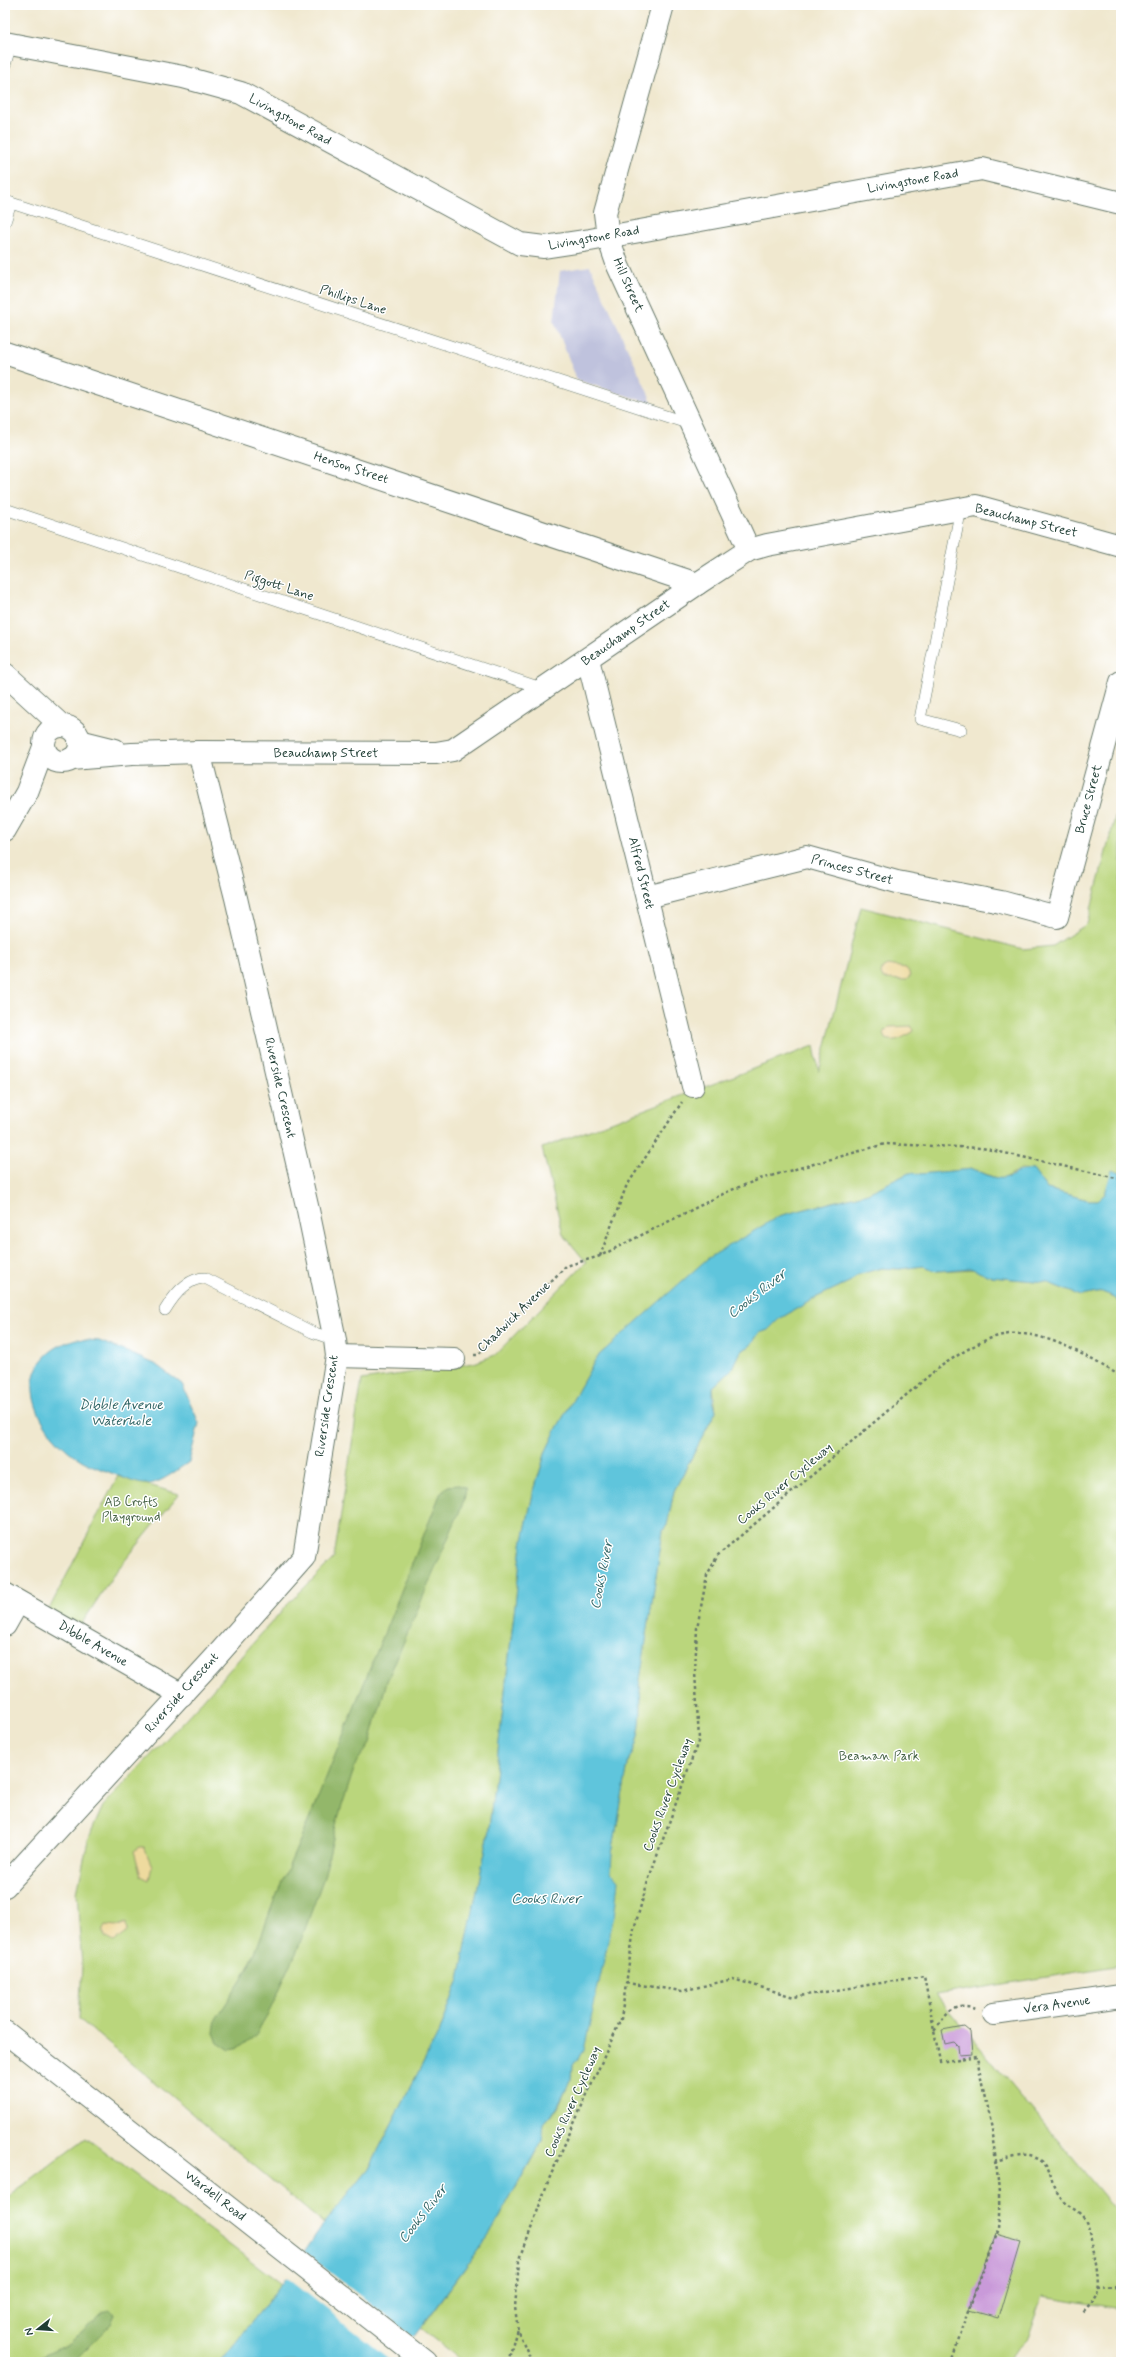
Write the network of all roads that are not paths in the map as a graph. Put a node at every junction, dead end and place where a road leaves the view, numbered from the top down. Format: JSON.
{"nodes":[{"id":1,"x":663,"y":5,"type":"edge"},
{"id":2,"x":7,"y":51,"type":"edge"},
{"id":3,"x":8,"y":202,"type":"edge"},
{"id":4,"x":1121,"y":203,"type":"edge"},
{"id":5,"x":5,"y":222,"type":"edge"},
{"id":6,"x":608,"y":237,"type":"junction"},
{"id":7,"x":5,"y":353,"type":"edge"},
{"id":8,"x":693,"y":425,"type":"junction"},
{"id":9,"x":961,"y":508,"type":"junction"},
{"id":10,"x":5,"y":509,"type":"edge"},
{"id":11,"x":1121,"y":546,"type":"edge"},
{"id":12,"x":749,"y":550,"type":"junction"},
{"id":13,"x":697,"y":584,"type":"junction"},
{"id":14,"x":588,"y":660,"type":"junction"},
{"id":15,"x":5,"y":674,"type":"edge"},
{"id":16,"x":1121,"y":682,"type":"edge"},
{"id":17,"x":545,"y":689,"type":"junction"},
{"id":18,"x":961,"y":730,"type":"dead end"},
{"id":19,"x":60,"y":745,"type":"junction"},
{"id":20,"x":200,"y":752,"type":"junction"},
{"id":21,"x":5,"y":830,"type":"edge"},
{"id":22,"x":647,"y":897,"type":"junction"},
{"id":23,"x":1057,"y":916,"type":"joint"},
{"id":24,"x":693,"y":1086,"type":"road end"},
{"id":25,"x":165,"y":1310,"type":"dead end"},
{"id":26,"x":336,"y":1348,"type":"junction"},
{"id":27,"x":454,"y":1359,"type":"road end"},
{"id":28,"x":12,"y":1598,"type":"edge"},
{"id":29,"x":5,"y":1625,"type":"edge"},
{"id":30,"x":182,"y":1695,"type":"junction"},
{"id":31,"x":5,"y":1886,"type":"edge"},
{"id":32,"x":1121,"y":1996,"type":"edge"},
{"id":33,"x":994,"y":2014,"type":"road end"},
{"id":34,"x":5,"y":2032,"type":"edge"},
{"id":35,"x":420,"y":2358,"type":"edge"}],
"edges":[{"from":1,"to":6,"type":"street","name":"Hill Street"},
{"from":2,"to":6,"type":"street","name":"Livingstone Road"},
{"from":3,"to":5,"type":"lane"},
{"from":3,"to":8,"type":"lane","name":"Phillips Lane"},
{"from":4,"to":6,"type":"street","name":"Livingstone Road"},
{"from":6,"to":8,"type":"street","name":"Hill Street"},
{"from":7,"to":13,"type":"street","name":"Henson Street"},
{"from":8,"to":12,"type":"street","name":"Hill Street"},
{"from":9,"to":11,"type":"street","name":"Beauchamp Street"},
{"from":9,"to":12,"type":"street","name":"Beauchamp Street"},
{"from":9,"to":18,"type":"lane"},
{"from":10,"to":17,"type":"lane","name":"Piggott Lane"},
{"from":12,"to":13,"type":"street","name":"Beauchamp Street"},
{"from":13,"to":14,"type":"street","name":"Beauchamp Street"},
{"from":14,"to":17,"type":"street","name":"Beauchamp Street"},
{"from":14,"to":22,"type":"street","name":"Alfred Street"},
{"from":15,"to":19,"type":"street","name":"Beauchamp Street"},
{"from":16,"to":23,"type":"street","name":"Bruce Street"},
{"from":17,"to":20,"type":"street","name":"Beauchamp Street"},
{"from":19,"to":20,"type":"street","name":"Beauchamp Street"},
{"from":19,"to":21,"type":"street"},
{"from":20,"to":26,"type":"street","name":"Riverside Crescent"},
{"from":22,"to":23,"type":"street","name":"Princes Street"},
{"from":22,"to":24,"type":"street","name":"Alfred Street"},
{"from":25,"to":26,"type":"lane"},
{"from":26,"to":27,"type":"street"},
{"from":26,"to":30,"type":"street","name":"Riverside Crescent"},
{"from":28,"to":29,"type":"street"},
{"from":28,"to":30,"type":"street","name":"Dibble Avenue"},
{"from":30,"to":31,"type":"street","name":"Riverside Crescent"},
{"from":32,"to":33,"type":"street","name":"Vera Avenue"},
{"from":34,"to":35,"type":"street","name":"Wardell Road"}]}
